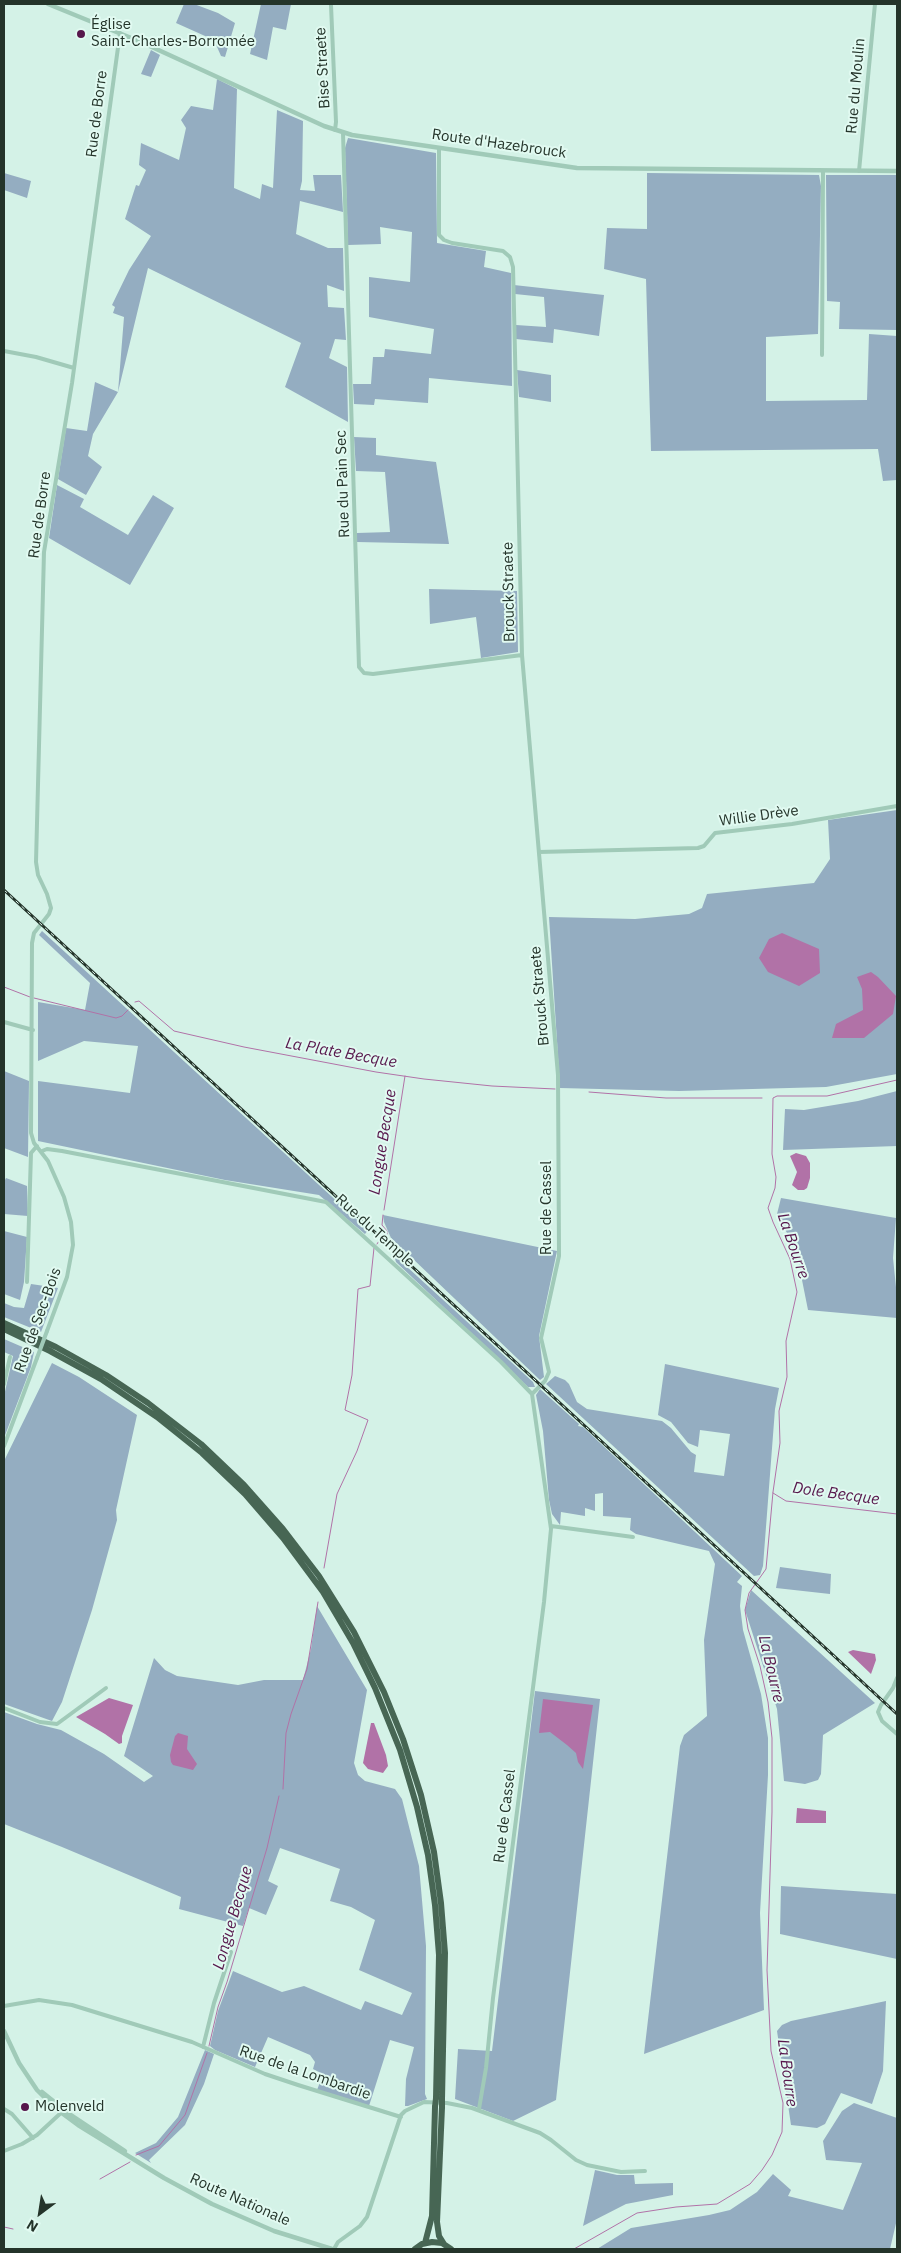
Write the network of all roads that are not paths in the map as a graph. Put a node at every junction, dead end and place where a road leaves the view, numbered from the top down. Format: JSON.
{"nodes":[{"id":1,"x":48,"y":4,"type":"edge"},
{"id":2,"x":875,"y":4,"type":"edge"},
{"id":3,"x":331,"y":5,"type":"edge"},
{"id":4,"x":120,"y":34,"type":"junction"},
{"id":5,"x":335,"y":130,"type":"junction"},
{"id":6,"x":343,"y":133,"type":"junction"},
{"id":7,"x":439,"y":148,"type":"junction"},
{"id":8,"x":823,"y":171,"type":"junction"},
{"id":9,"x":859,"y":171,"type":"junction"},
{"id":10,"x":897,"y":171,"type":"edge"},
{"id":11,"x":4,"y":351,"type":"edge"},
{"id":12,"x":822,"y":355,"type":"dead end"},
{"id":13,"x":74,"y":368,"type":"junction"},
{"id":14,"x":522,"y":655,"type":"junction"},
{"id":15,"x":897,"y":806,"type":"edge"},
{"id":16,"x":539,"y":852,"type":"junction"},
{"id":17,"x":33,"y":998,"type":"joint"},
{"id":18,"x":4,"y":1022,"type":"edge"},
{"id":19,"x":33,"y":1030,"type":"junction"},
{"id":20,"x":558,"y":1089,"type":"joint"},
{"id":21,"x":37,"y":1146,"type":"junction"},
{"id":22,"x":42,"y":1151,"type":"junction"},
{"id":23,"x":27,"y":1282,"type":"dead end"},
{"id":24,"x":4,"y":1323,"type":"edge"},
{"id":25,"x":4,"y":1329,"type":"edge"},
{"id":26,"x":10,"y":1357,"type":"dead end"},
{"id":27,"x":4,"y":1384,"type":"edge"},
{"id":28,"x":532,"y":1394,"type":"junction"},
{"id":29,"x":4,"y":1446,"type":"edge"},
{"id":30,"x":552,"y":1526,"type":"junction"},
{"id":31,"x":633,"y":1537,"type":"dead end"},
{"id":32,"x":897,"y":1678,"type":"edge"},
{"id":33,"x":106,"y":1688,"type":"dead end"},
{"id":34,"x":4,"y":1708,"type":"edge"},
{"id":35,"x":897,"y":1734,"type":"edge"},
{"id":36,"x":231,"y":1952,"type":"dead end"},
{"id":37,"x":4,"y":2006,"type":"edge"},
{"id":38,"x":4,"y":2031,"type":"edge"},
{"id":39,"x":203,"y":2047,"type":"junction"},
{"id":40,"x":439,"y":2098,"type":"junction"},
{"id":41,"x":438,"y":2107,"type":"junction"},
{"id":42,"x":4,"y":2109,"type":"edge"},
{"id":43,"x":479,"y":2110,"type":"junction"},
{"id":44,"x":62,"y":2112,"type":"junction"},
{"id":45,"x":401,"y":2117,"type":"junction"},
{"id":46,"x":33,"y":2138,"type":"junction"},
{"id":47,"x":4,"y":2151,"type":"edge"},
{"id":48,"x":645,"y":2171,"type":"dead end"},
{"id":49,"x":425,"y":2243,"type":"junction"},
{"id":50,"x":444,"y":2244,"type":"junction"},
{"id":51,"x":333,"y":2249,"type":"edge"},
{"id":52,"x":415,"y":2249,"type":"edge"},
{"id":53,"x":451,"y":2249,"type":"edge"}],
"edges":[{"from":1,"to":4,"type":"street","name":"Route d'Hazebrouck"},
{"from":2,"to":9,"type":"street","name":"Rue du Moulin"},
{"from":3,"to":5,"type":"street","name":"Bise Straete"},
{"from":4,"to":5,"type":"street","name":"Route d'Hazebrouck"},
{"from":4,"to":13,"type":"street","name":"Rue de Borre"},
{"from":5,"to":6,"type":"street","name":"Route d'Hazebrouck"},
{"from":6,"to":7,"type":"street","name":"Route d'Hazebrouck"},
{"from":6,"to":14,"type":"street","name":"Rue du Pain Sec"},
{"from":7,"to":8,"type":"street","name":"Route d'Hazebrouck"},
{"from":7,"to":14,"type":"street","name":"Brouck Straete"},
{"from":8,"to":9,"type":"street","name":"Route d'Hazebrouck"},
{"from":8,"to":12,"type":"street"},
{"from":9,"to":10,"type":"street","name":"Route d'Hazebrouck"},
{"from":11,"to":13,"type":"street"},
{"from":13,"to":17,"type":"street","name":"Rue de Borre"},
{"from":14,"to":16,"type":"street","name":"Brouck Straete"},
{"from":15,"to":16,"type":"street","name":"Willie Drève"},
{"from":16,"to":20,"type":"street","name":"Brouck Straete"},
{"from":17,"to":19,"type":"street","name":"Rue de Sec-Bois"},
{"from":18,"to":19,"type":"street"},
{"from":19,"to":21,"type":"street","name":"Rue de Sec-Bois"},
{"from":20,"to":28,"type":"street","name":"Rue de Cassel"},
{"from":21,"to":22,"type":"street","name":"Rue de Sec-Bois"},
{"from":21,"to":23,"type":"street","name":"Rue de Sec-Bois"},
{"from":22,"to":28,"type":"street","name":"Rue du Temple"},
{"from":22,"to":29,"type":"street","name":"Rue de Sec-Bois","bridge":true},
{"from":24,"to":40,"type":"highway"},
{"from":25,"to":40,"type":"highway"},
{"from":26,"to":27,"type":"street","name":"Rue de Sec-Bois"},
{"from":28,"to":30,"type":"street","name":"Rue de Cassel"},
{"from":30,"to":31,"type":"street"},
{"from":30,"to":43,"type":"street","name":"Rue de Cassel"},
{"from":32,"to":35,"type":"street"},
{"from":33,"to":34,"type":"street"},
{"from":36,"to":39,"type":"street"},
{"from":37,"to":39,"type":"street","name":"Rue de la Lombardie"},
{"from":38,"to":44,"type":"street","name":"Route Nationale"},
{"from":39,"to":45,"type":"street","name":"Rue de la Lombardie"},
{"from":40,"to":41,"type":"highway","bridge":true},
{"from":41,"to":49,"type":"highway"},
{"from":41,"to":50,"type":"highway"},
{"from":42,"to":46,"type":"street"},
{"from":43,"to":45,"type":"street"},
{"from":43,"to":48,"type":"street"},
{"from":44,"to":46,"type":"street"},
{"from":44,"to":51,"type":"street","name":"Route Nationale"},
{"from":45,"to":51,"type":"street"},
{"from":46,"to":47,"type":"street"},
{"from":49,"to":50,"type":"highway"},
{"from":49,"to":52,"type":"highway"},
{"from":50,"to":53,"type":"highway"}]}
